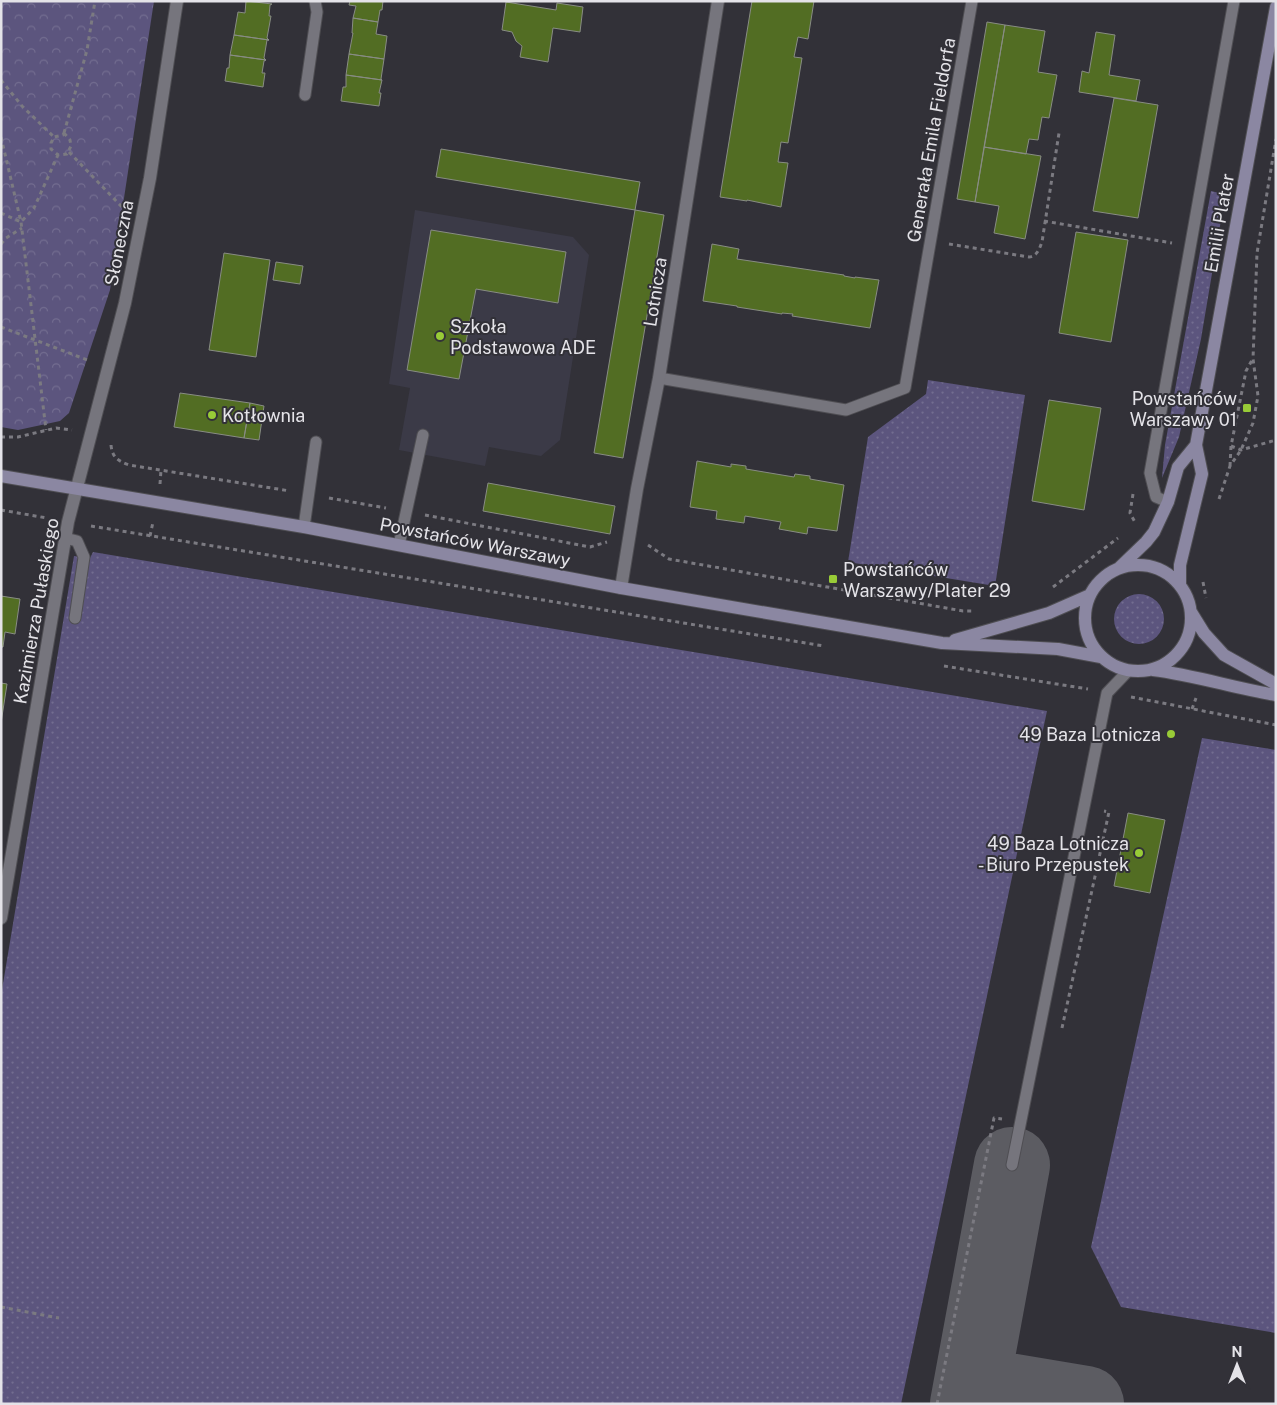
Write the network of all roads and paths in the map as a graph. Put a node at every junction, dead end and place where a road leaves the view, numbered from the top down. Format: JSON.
{"nodes":[{"id":1,"x":95,"y":1,"type":"edge"},
{"id":2,"x":177,"y":1,"type":"edge"},
{"id":3,"x":315,"y":1,"type":"edge"},
{"id":4,"x":718,"y":1,"type":"edge"},
{"id":5,"x":972,"y":1,"type":"edge"},
{"id":6,"x":1234,"y":1,"type":"edge"},
{"id":7,"x":1276,"y":7,"type":"edge"},
{"id":8,"x":1,"y":80,"type":"edge"},
{"id":9,"x":305,"y":95,"type":"dead end"},
{"id":10,"x":64,"y":133,"type":"junction"},
{"id":11,"x":1059,"y":133,"type":"dead end"},
{"id":12,"x":1,"y":137,"type":"edge"},
{"id":13,"x":54,"y":137,"type":"junction"},
{"id":14,"x":1276,"y":139,"type":"edge"},
{"id":15,"x":69,"y":152,"type":"junction"},
{"id":16,"x":58,"y":155,"type":"junction"},
{"id":17,"x":127,"y":212,"type":"dead end"},
{"id":18,"x":1,"y":213,"type":"edge"},
{"id":19,"x":1044,"y":221,"type":"junction"},
{"id":20,"x":21,"y":222,"type":"junction"},
{"id":21,"x":22,"y":228,"type":"junction"},
{"id":22,"x":932,"y":241,"type":"junction"},
{"id":23,"x":1177,"y":243,"type":"dead end"},
{"id":24,"x":1,"y":244,"type":"edge"},
{"id":25,"x":1,"y":327,"type":"edge"},
{"id":26,"x":34,"y":340,"type":"junction"},
{"id":27,"x":1253,"y":359,"type":"junction"},
{"id":28,"x":90,"y":361,"type":"dead end"},
{"id":29,"x":659,"y":378,"type":"junction"},
{"id":30,"x":46,"y":430,"type":"dead end"},
{"id":31,"x":422,"y":435,"type":"dead end"},
{"id":32,"x":1276,"y":440,"type":"edge"},
{"id":33,"x":316,"y":442,"type":"dead end"},
{"id":34,"x":1196,"y":445,"type":"junction"},
{"id":35,"x":1231,"y":446,"type":"junction"},
{"id":36,"x":1241,"y":450,"type":"junction"},
{"id":37,"x":1230,"y":466,"type":"junction"},
{"id":38,"x":161,"y":470,"type":"dead end"},
{"id":39,"x":1,"y":476,"type":"edge"},
{"id":40,"x":76,"y":487,"type":"junction"},
{"id":41,"x":309,"y":494,"type":"junction"},
{"id":42,"x":1219,"y":500,"type":"dead end"},
{"id":43,"x":1168,"y":502,"type":"junction"},
{"id":44,"x":406,"y":511,"type":"junction"},
{"id":45,"x":304,"y":527,"type":"junction"},
{"id":46,"x":1128,"y":530,"type":"dead end"},
{"id":47,"x":1154,"y":532,"type":"junction"},
{"id":48,"x":150,"y":536,"type":"dead end"},
{"id":49,"x":1120,"y":536,"type":"dead end"},
{"id":50,"x":65,"y":538,"type":"junction"},
{"id":51,"x":629,"y":542,"type":"junction"},
{"id":52,"x":399,"y":545,"type":"junction"},
{"id":53,"x":1118,"y":568,"type":"junction"},
{"id":54,"x":1201,"y":575,"type":"dead end"},
{"id":55,"x":1180,"y":585,"type":"junction"},
{"id":56,"x":621,"y":588,"type":"junction"},
{"id":57,"x":1049,"y":590,"type":"dead end"},
{"id":58,"x":1090,"y":595,"type":"junction"},
{"id":59,"x":1209,"y":604,"type":"dead end"},
{"id":60,"x":980,"y":611,"type":"dead end"},
{"id":61,"x":1191,"y":612,"type":"junction"},
{"id":62,"x":75,"y":618,"type":"dead end"},
{"id":63,"x":942,"y":643,"type":"junction"},
{"id":64,"x":829,"y":647,"type":"dead end"},
{"id":65,"x":1101,"y":657,"type":"junction"},
{"id":66,"x":937,"y":665,"type":"dead end"},
{"id":67,"x":1150,"y":670,"type":"junction"},
{"id":68,"x":1128,"y":671,"type":"junction"},
{"id":69,"x":1276,"y":684,"type":"edge"},
{"id":70,"x":1107,"y":693,"type":"junction"},
{"id":71,"x":1276,"y":696,"type":"edge"},
{"id":72,"x":1276,"y":725,"type":"edge"},
{"id":73,"x":1,"y":918,"type":"edge"},
{"id":74,"x":1012,"y":1165,"type":"dead end"},
{"id":75,"x":1,"y":1307,"type":"edge"},
{"id":76,"x":59,"y":1318,"type":"dead end"}],
"edges":[{"from":1,"to":10,"type":"path"},
{"from":2,"to":40,"type":"street","name":"Słoneczna"},
{"from":3,"to":9,"type":"lane"},
{"from":4,"to":29,"type":"street","name":"Lotnicza"},
{"from":5,"to":22,"type":"lane","name":"Generała Emila Fieldorfa"},
{"from":6,"to":43,"type":"lane"},
{"from":7,"to":34,"type":"main road","name":"Emilii Plater"},
{"from":8,"to":13,"type":"path"},
{"from":10,"to":13,"type":"path"},
{"from":10,"to":15,"type":"path"},
{"from":11,"to":19,"type":"path"},
{"from":12,"to":20,"type":"path"},
{"from":13,"to":16,"type":"path"},
{"from":14,"to":27,"type":"path"},
{"from":15,"to":16,"type":"path"},
{"from":15,"to":17,"type":"path"},
{"from":16,"to":20,"type":"path"},
{"from":18,"to":20,"type":"path"},
{"from":19,"to":22,"type":"path"},
{"from":19,"to":23,"type":"path"},
{"from":20,"to":21,"type":"path"},
{"from":21,"to":24,"type":"path"},
{"from":21,"to":26,"type":"path"},
{"from":22,"to":29,"type":"lane","name":"Generała Emila Fieldorfa"},
{"from":25,"to":26,"type":"path"},
{"from":26,"to":28,"type":"path"},
{"from":26,"to":30,"type":"path"},
{"from":27,"to":35,"type":"path"},
{"from":27,"to":36,"type":"path"},
{"from":29,"to":51,"type":"street","name":"Lotnicza"},
{"from":31,"to":44,"type":"lane"},
{"from":32,"to":36,"type":"path"},
{"from":33,"to":41,"type":"lane"},
{"from":34,"to":43,"type":"main road","name":"Emilii Plater"},
{"from":34,"to":55,"type":"main road","name":"Emilii Plater"},
{"from":35,"to":36,"type":"path"},
{"from":35,"to":37,"type":"path"},
{"from":36,"to":37,"type":"path"},
{"from":37,"to":42,"type":"path"},
{"from":38,"to":41,"type":"path"},
{"from":39,"to":40,"type":"main road","name":"Powstańców Warszawy"},
{"from":40,"to":45,"type":"main road","name":"Powstańców Warszawy"},
{"from":40,"to":50,"type":"street","name":"Kazimierza Pułaskiego"},
{"from":41,"to":44,"type":"path"},
{"from":41,"to":45,"type":"lane"},
{"from":43,"to":47,"type":"main road","name":"Emilii Plater"},
{"from":44,"to":51,"type":"path"},
{"from":44,"to":52,"type":"lane"},
{"from":45,"to":52,"type":"main road","name":"Powstańców Warszawy"},
{"from":46,"to":47,"type":"path"},
{"from":47,"to":53,"type":"main road","name":"Emilii Plater"},
{"from":48,"to":64,"type":"path"},
{"from":49,"to":57,"type":"path"},
{"from":50,"to":62,"type":"lane"},
{"from":50,"to":73,"type":"street","name":"Kazimierza Pułaskiego"},
{"from":51,"to":56,"type":"street","name":"Lotnicza"},
{"from":51,"to":60,"type":"path"},
{"from":52,"to":56,"type":"main road","name":"Powstańców Warszawy"},
{"from":53,"to":55,"type":"main road"},
{"from":53,"to":58,"type":"main road"},
{"from":54,"to":59,"type":"path"},
{"from":55,"to":61,"type":"main road"},
{"from":56,"to":63,"type":"main road","name":"Powstańców Warszawy"},
{"from":58,"to":63,"type":"main road","name":"Powstańców Warszawy"},
{"from":58,"to":65,"type":"main road"},
{"from":61,"to":67,"type":"main road"},
{"from":61,"to":69,"type":"main road"},
{"from":63,"to":65,"type":"main road","name":"Powstańców Warszawy"},
{"from":65,"to":68,"type":"main road"},
{"from":66,"to":70,"type":"path"},
{"from":67,"to":68,"type":"main road"},
{"from":67,"to":71,"type":"main road"},
{"from":68,"to":70,"type":"lane"},
{"from":70,"to":72,"type":"path"},
{"from":70,"to":74,"type":"lane"},
{"from":75,"to":76,"type":"path"}]}
